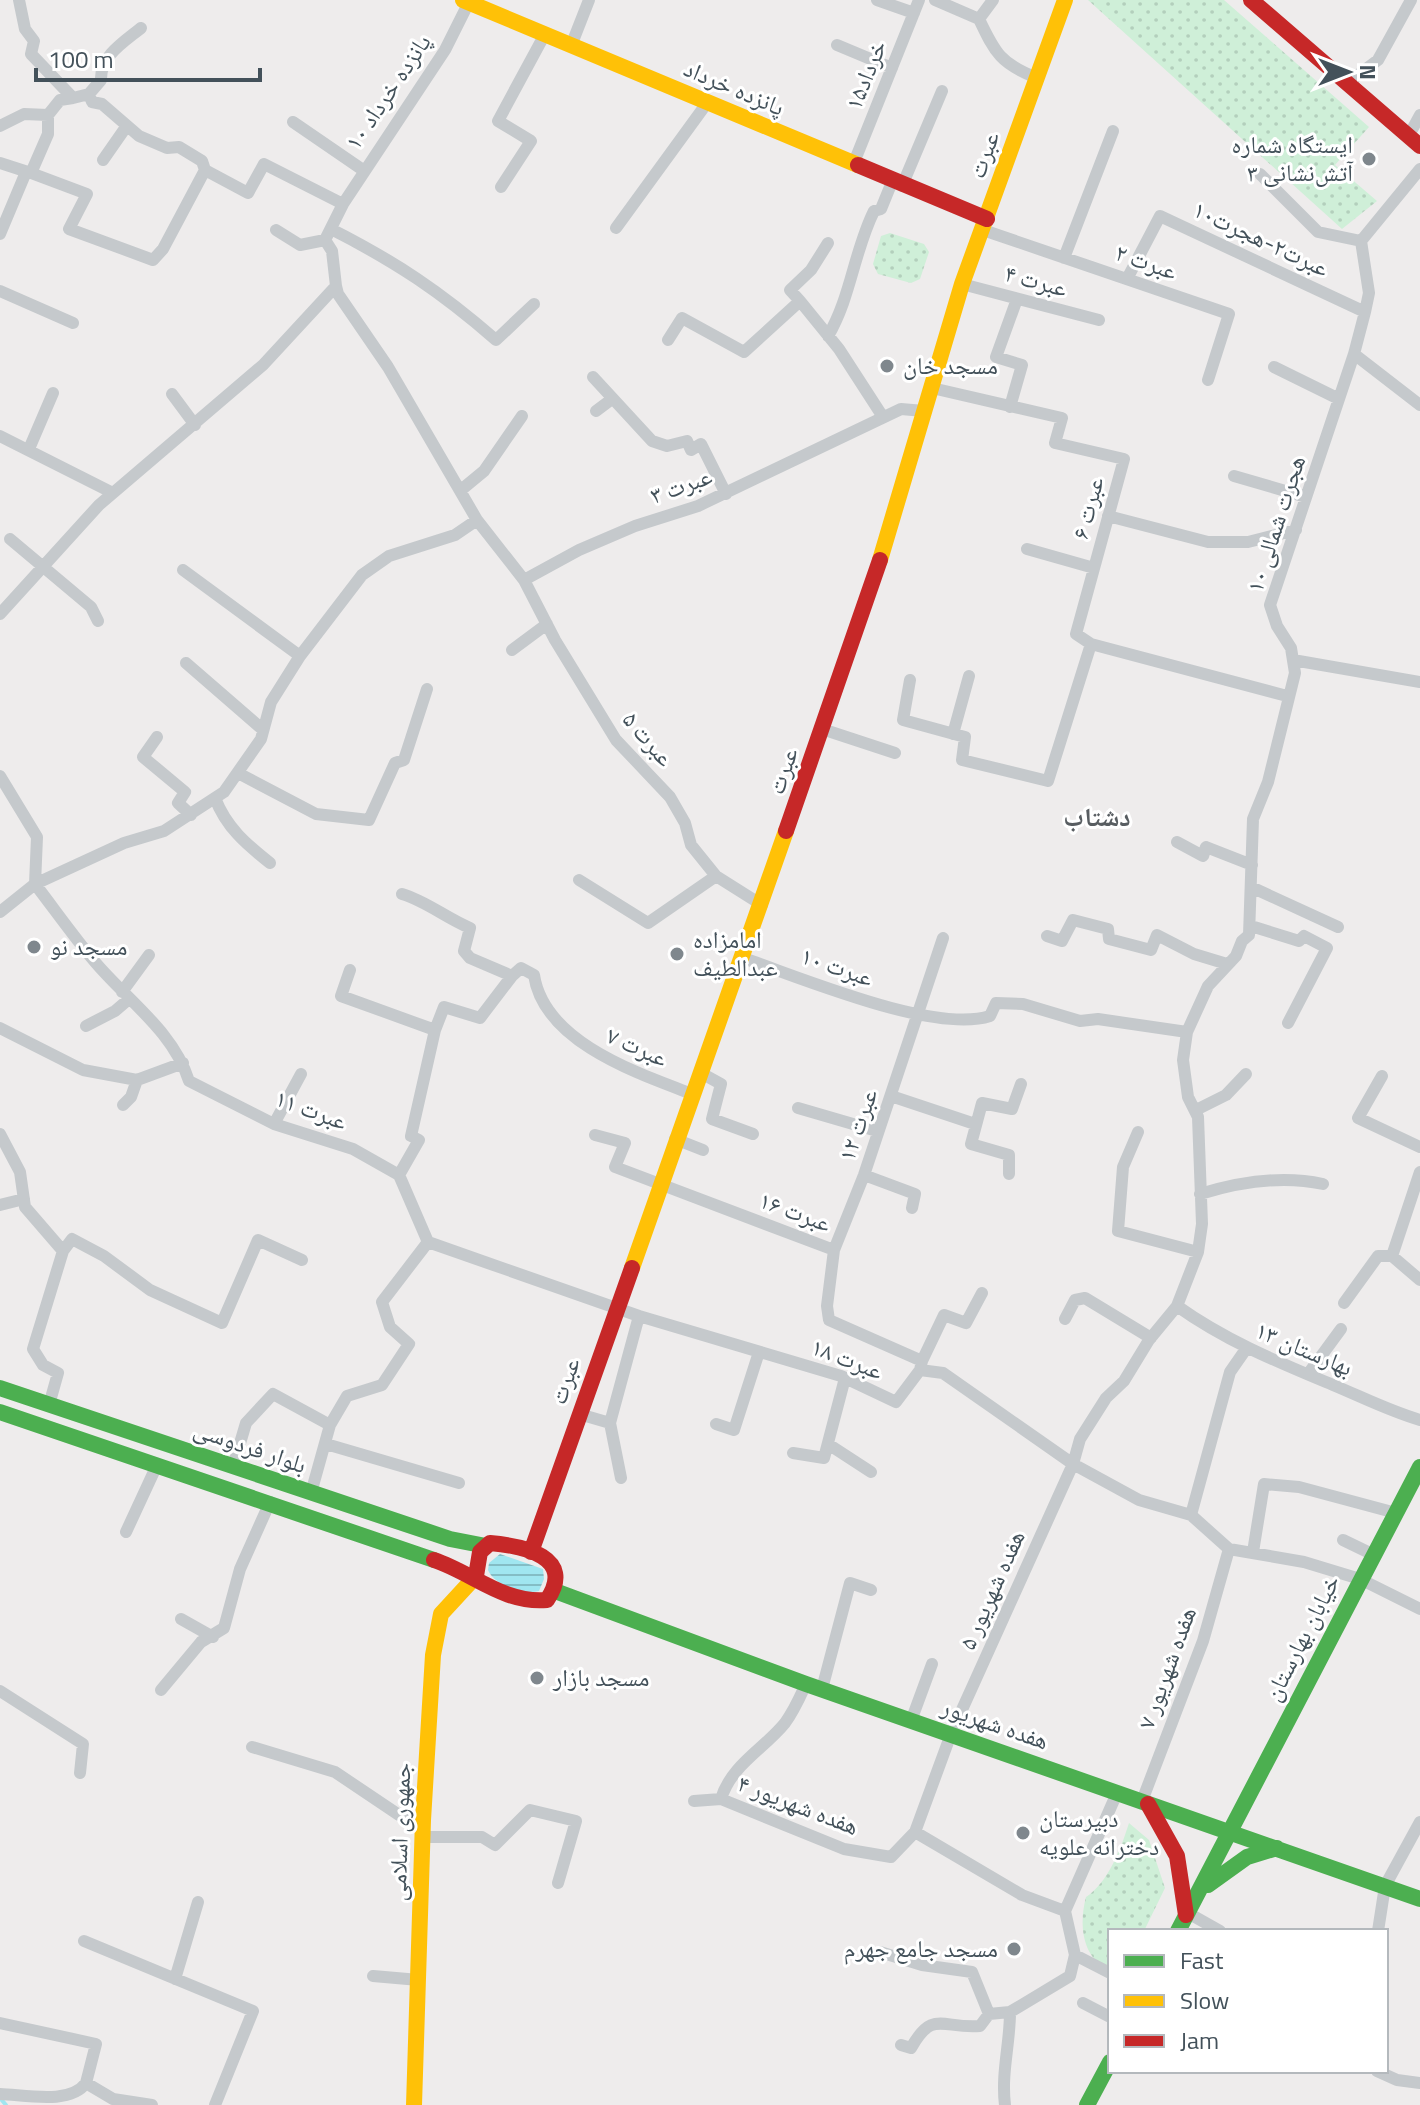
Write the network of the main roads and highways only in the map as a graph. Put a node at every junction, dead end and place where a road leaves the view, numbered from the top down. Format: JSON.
{"nodes":[{"id":1,"x":1065,"y":0,"type":"edge"},
{"id":2,"x":1251,"y":0,"type":"edge"},
{"id":3,"x":466,"y":1,"type":"edge"},
{"id":4,"x":1414,"y":142,"type":"edge"},
{"id":5,"x":985,"y":225,"type":"junction"},
{"id":6,"x":0,"y":1388,"type":"edge"},
{"id":7,"x":0,"y":1412,"type":"edge"},
{"id":8,"x":1420,"y":1467,"type":"edge"},
{"id":9,"x":486,"y":1546,"type":"junction"},
{"id":10,"x":531,"y":1552,"type":"junction"},
{"id":11,"x":476,"y":1576,"type":"junction"},
{"id":12,"x":555,"y":1591,"type":"junction"},
{"id":13,"x":1145,"y":1802,"type":"junction"},
{"id":14,"x":1230,"y":1832,"type":"junction"},
{"id":15,"x":1277,"y":1848,"type":"junction"},
{"id":16,"x":1198,"y":1894,"type":"junction"},
{"id":17,"x":1420,"y":1899,"type":"edge"},
{"id":18,"x":1187,"y":1914,"type":"junction"},
{"id":19,"x":1179,"y":1929,"type":"edge"},
{"id":20,"x":1108,"y":2066,"type":"edge"},
{"id":21,"x":414,"y":2105,"type":"edge"},
{"id":22,"x":1087,"y":2105,"type":"edge"}],
"edges":[{"from":1,"to":5,"type":"main road","name":"عبرت"},
{"from":2,"to":4,"type":"main road"},
{"from":3,"to":5,"type":"main road","name":"پانزده خرداد"},
{"from":5,"to":10,"type":"main road","name":"عبرت"},
{"from":6,"to":9,"type":"main road","name":"بلوار فردوسی"},
{"from":7,"to":11,"type":"main road","name":"بلوار فردوسی"},
{"from":8,"to":14,"type":"main road","name":"خیابان بهارستان"},
{"from":9,"to":10,"type":"main road","name":"بلوار فردوسی"},
{"from":9,"to":11,"type":"main road"},
{"from":10,"to":12,"type":"main road"},
{"from":11,"to":12,"type":"main road","name":"بلوار فردوسی"},
{"from":11,"to":21,"type":"main road","name":"جمهوری اسلامی"},
{"from":12,"to":13,"type":"main road","name":"هفده شهریور"},
{"from":13,"to":14,"type":"main road","name":"هفده شهریور"},
{"from":13,"to":18,"type":"main road"},
{"from":14,"to":15,"type":"main road","name":"هفده شهریور"},
{"from":14,"to":16,"type":"main road","name":"خیابان بهارستان"},
{"from":15,"to":16,"type":"main road"},
{"from":15,"to":17,"type":"main road","name":"هفده شهریور"},
{"from":16,"to":18,"type":"main road","name":"خیابان بهارستان"},
{"from":18,"to":19,"type":"main road","name":"خیابان بهارستان"},
{"from":20,"to":22,"type":"main road"}]}
